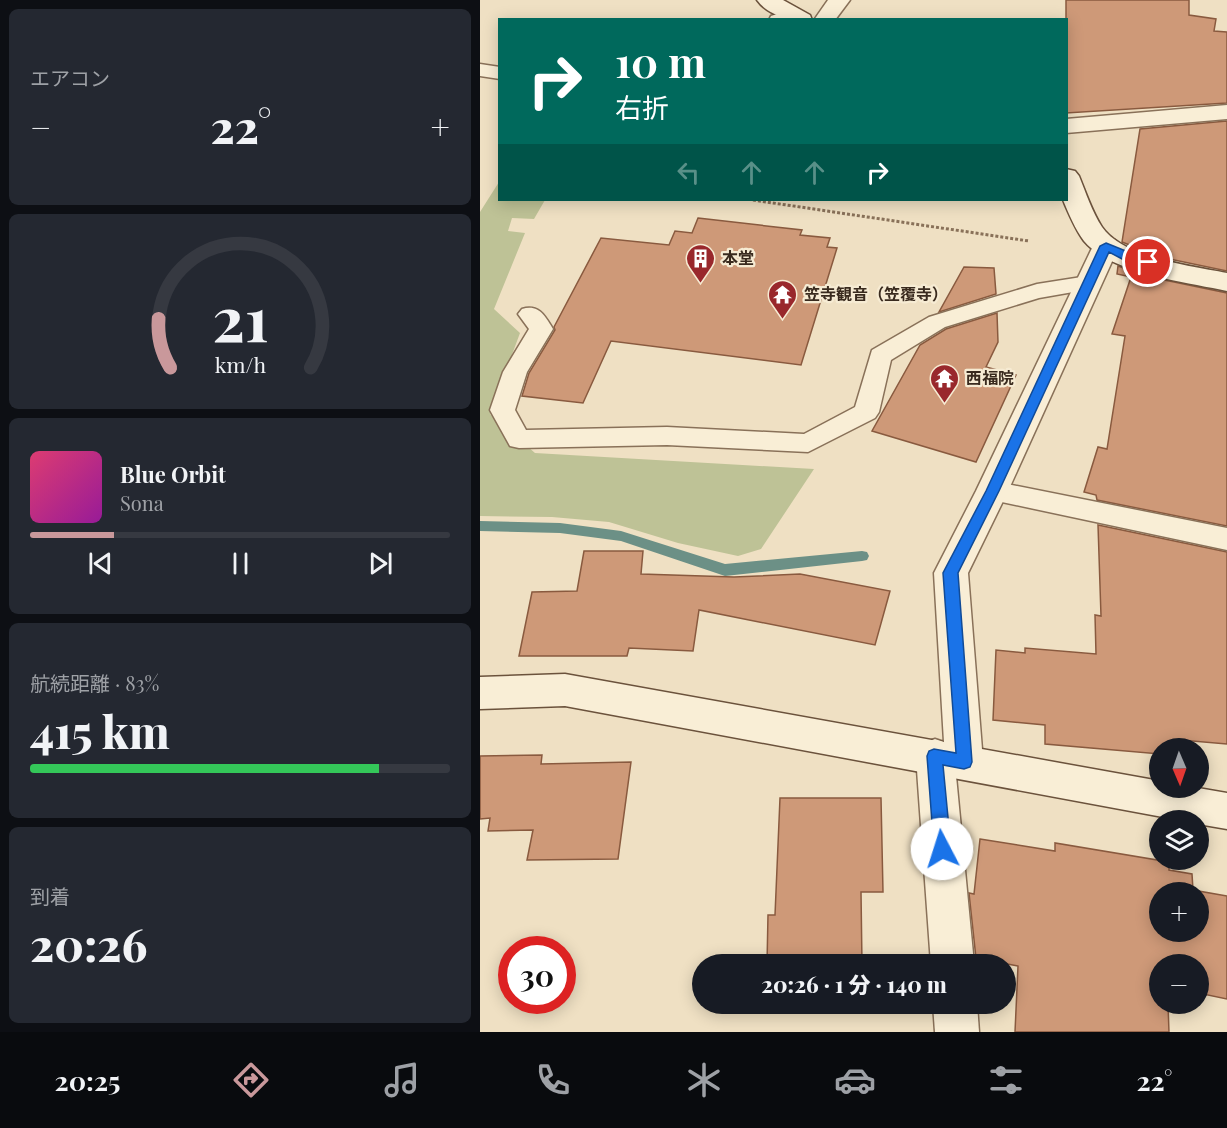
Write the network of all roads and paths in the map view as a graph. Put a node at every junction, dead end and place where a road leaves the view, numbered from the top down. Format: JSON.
{"nodes":[{"id":1,"x":768,"y":0,"type":"edge"},
{"id":2,"x":839,"y":0,"type":"edge"},
{"id":3,"x":790,"y":18,"type":"edge"},
{"id":4,"x":826,"y":18,"type":"edge"},
{"id":5,"x":480,"y":70,"type":"edge"},
{"id":6,"x":498,"y":73,"type":"edge"},
{"id":7,"x":1227,"y":112,"type":"edge"},
{"id":8,"x":1068,"y":126,"type":"edge"},
{"id":9,"x":1068,"y":180,"type":"edge"},
{"id":10,"x":767,"y":201,"type":"edge"},
{"id":11,"x":1029,"y":241,"type":"dead end"},
{"id":12,"x":1106,"y":246,"type":"junction"},
{"id":13,"x":1227,"y":282,"type":"edge"},
{"id":14,"x":1088,"y":283,"type":"junction"},
{"id":15,"x":530,"y":314,"type":"dead end"},
{"id":16,"x":992,"y":491,"type":"junction"},
{"id":17,"x":1227,"y":538,"type":"edge"},
{"id":18,"x":480,"y":693,"type":"edge"},
{"id":19,"x":949,"y":759,"type":"junction"},
{"id":20,"x":1227,"y":811,"type":"edge"},
{"id":21,"x":952,"y":954,"type":"edge"},
{"id":22,"x":956,"y":1014,"type":"edge"},
{"id":23,"x":957,"y":1032,"type":"edge"}],
"edges":[{"from":1,"to":3,"type":"street"},
{"from":2,"to":4,"type":"street"},
{"from":5,"to":6,"type":"lane"},
{"from":7,"to":8,"type":"street"},
{"from":9,"to":12,"type":"street"},
{"from":10,"to":11,"type":"path"},
{"from":12,"to":13,"type":"street"},
{"from":12,"to":14,"type":"street"},
{"from":14,"to":15,"type":"lane"},
{"from":14,"to":16,"type":"street"},
{"from":16,"to":17,"type":"lane"},
{"from":16,"to":19,"type":"street"},
{"from":18,"to":19,"type":"street"},
{"from":19,"to":20,"type":"street"},
{"from":19,"to":21,"type":"street"},
{"from":22,"to":23,"type":"street"}]}
